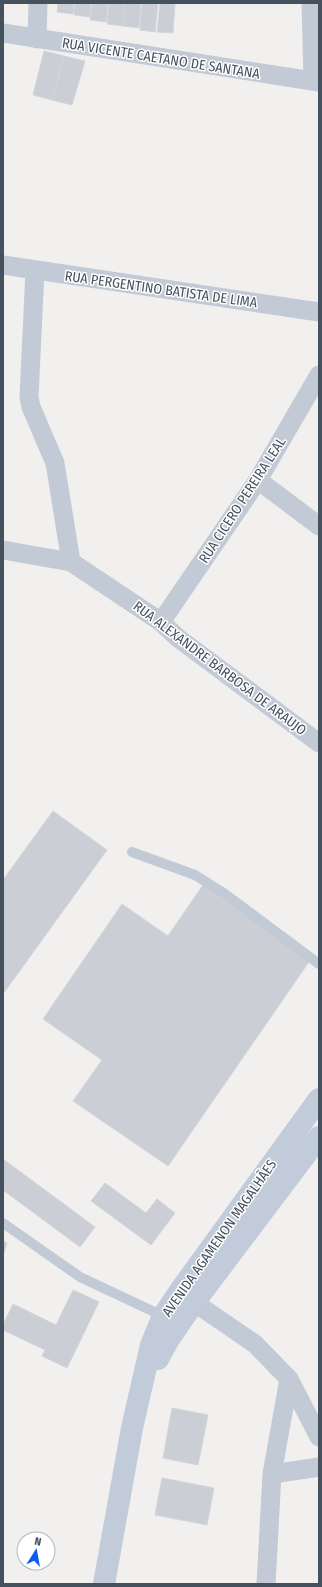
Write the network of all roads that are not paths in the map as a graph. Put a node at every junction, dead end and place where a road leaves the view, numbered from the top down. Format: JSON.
{"nodes":[{"id":1,"x":38,"y":3,"type":"edge"},
{"id":2,"x":311,"y":3,"type":"edge"},
{"id":3,"x":3,"y":33,"type":"edge"},
{"id":4,"x":38,"y":39,"type":"junction"},
{"id":5,"x":316,"y":81,"type":"edge"},
{"id":6,"x":3,"y":265,"type":"edge"},
{"id":7,"x":35,"y":270,"type":"junction"},
{"id":8,"x":319,"y":312,"type":"edge"},
{"id":9,"x":319,"y":375,"type":"edge"},
{"id":10,"x":258,"y":480,"type":"junction"},
{"id":11,"x":319,"y":526,"type":"edge"},
{"id":12,"x":3,"y":550,"type":"edge"},
{"id":13,"x":71,"y":562,"type":"junction"},
{"id":14,"x":161,"y":622,"type":"junction"},
{"id":15,"x":319,"y":743,"type":"edge"},
{"id":16,"x":132,"y":852,"type":"dead end"},
{"id":17,"x":319,"y":964,"type":"edge"},
{"id":18,"x":319,"y":1099,"type":"edge"},
{"id":19,"x":311,"y":1128,"type":"edge"},
{"id":20,"x":319,"y":1138,"type":"edge"},
{"id":21,"x":3,"y":1223,"type":"edge"},
{"id":22,"x":186,"y":1298,"type":"junction"},
{"id":23,"x":163,"y":1316,"type":"junction"},
{"id":24,"x":289,"y":1379,"type":"junction"},
{"id":25,"x":142,"y":1388,"type":"junction"},
{"id":26,"x":319,"y":1437,"type":"edge"},
{"id":27,"x":319,"y":1467,"type":"edge"},
{"id":28,"x":272,"y":1474,"type":"junction"},
{"id":29,"x":104,"y":1584,"type":"edge"},
{"id":30,"x":266,"y":1584,"type":"edge"}],
"edges":[{"from":1,"to":4,"type":"street"},
{"from":2,"to":5,"type":"street"},
{"from":3,"to":4,"type":"street","name":"RUA VICENTE CAETANO DE SANTANA"},
{"from":4,"to":5,"type":"street","name":"RUA VICENTE CAETANO DE SANTANA"},
{"from":6,"to":7,"type":"street","name":"RUA PERGENTINO BATISTA DE LIMA"},
{"from":7,"to":8,"type":"street","name":"RUA PERGENTINO BATISTA DE LIMA"},
{"from":7,"to":13,"type":"street"},
{"from":9,"to":10,"type":"street","name":"RUA CICERO PEREIRA LEAL"},
{"from":10,"to":11,"type":"street"},
{"from":10,"to":14,"type":"street","name":"RUA CICERO PEREIRA LEAL"},
{"from":12,"to":13,"type":"street"},
{"from":13,"to":14,"type":"street","name":"RUA ALEXANDRE BARBOSA DE ARAUJO"},
{"from":14,"to":15,"type":"street","name":"RUA ALEXANDRE BARBOSA DE ARAUJO"},
{"from":16,"to":17,"type":"lane"},
{"from":18,"to":19,"type":"main road","name":"AVENIDA AGAMENON MAGALHÃES"},
{"from":19,"to":22,"type":"main road","name":"AVENIDA AGAMENON MAGALHÃES"},
{"from":20,"to":22,"type":"main road","name":"AVENIDA AGAMENON MAGALHÃES"},
{"from":21,"to":23,"type":"lane"},
{"from":22,"to":23,"type":"main road","name":"AVENIDA AGAMENON MAGALHÃES"},
{"from":22,"to":24,"type":"street"},
{"from":22,"to":25,"type":"main road","name":"AVENIDA AGAMENON MAGALHÃES"},
{"from":23,"to":25,"type":"main road","name":"AVENIDA AGAMENON MAGALHÃES"},
{"from":24,"to":26,"type":"street"},
{"from":24,"to":28,"type":"street"},
{"from":25,"to":29,"type":"main road","name":"AVENIDA AGAMENON MAGALHÃES"},
{"from":27,"to":28,"type":"street"},
{"from":28,"to":30,"type":"street"}]}
